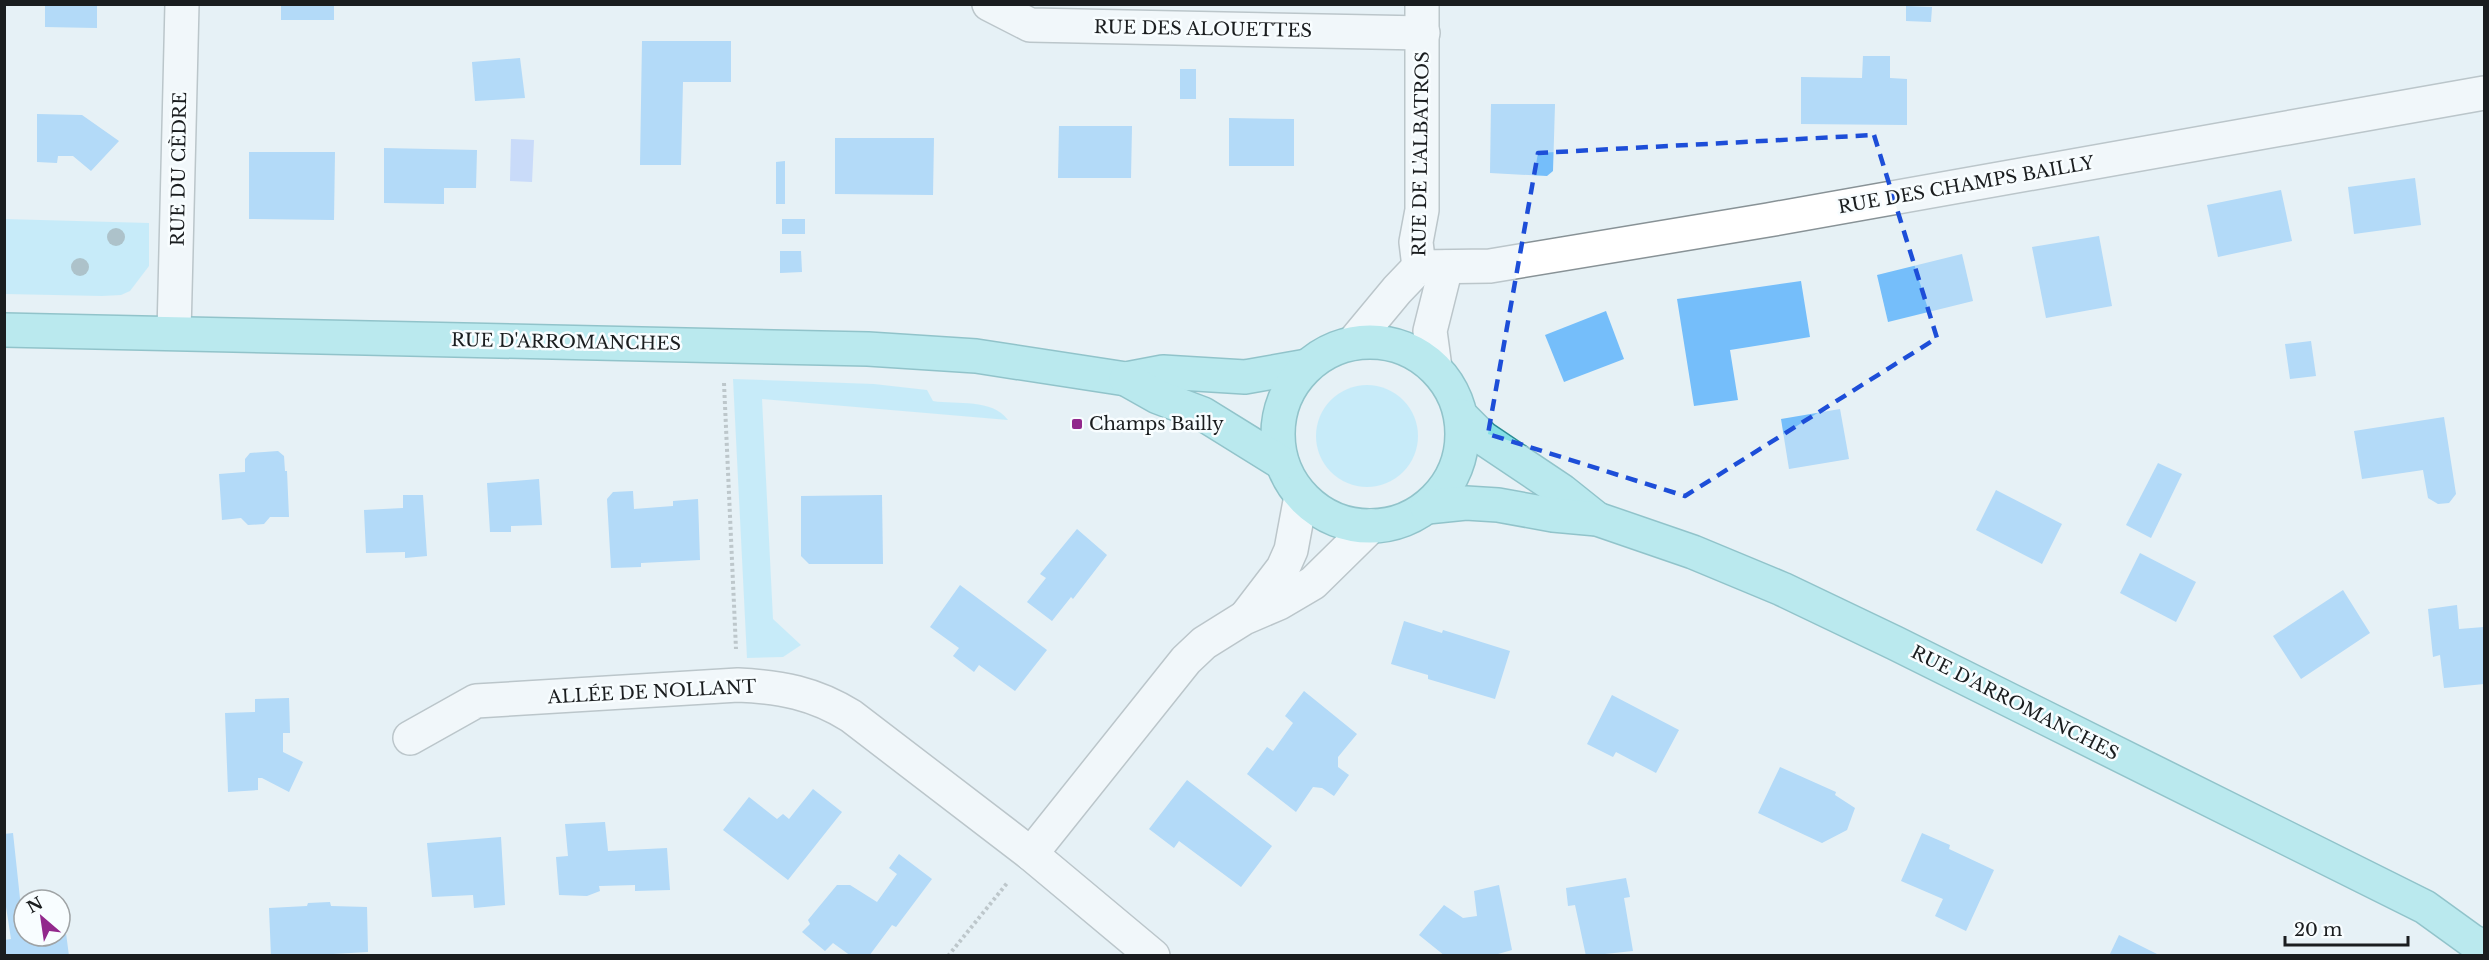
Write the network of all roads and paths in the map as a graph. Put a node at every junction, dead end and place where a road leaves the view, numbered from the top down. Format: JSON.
{"nodes":[{"id":1,"x":182,"y":4,"type":"edge"},
{"id":2,"x":988,"y":4,"type":"edge"},
{"id":3,"x":1422,"y":19,"type":"edge"},
{"id":4,"x":2484,"y":93,"type":"edge"},
{"id":5,"x":1432,"y":267,"type":"junction"},
{"id":6,"x":4,"y":330,"type":"edge"},
{"id":7,"x":174,"y":333,"type":"junction"},
{"id":8,"x":1353,"y":343,"type":"junction"},
{"id":9,"x":1308,"y":366,"type":"junction"},
{"id":10,"x":1436,"y":368,"type":"junction"},
{"id":11,"x":724,"y":375,"type":"dead end"},
{"id":12,"x":1126,"y":379,"type":"junction"},
{"id":13,"x":1461,"y":416,"type":"junction"},
{"id":14,"x":1282,"y":463,"type":"junction"},
{"id":15,"x":1301,"y":496,"type":"junction"},
{"id":16,"x":1427,"y":507,"type":"junction"},
{"id":17,"x":1597,"y":519,"type":"junction"},
{"id":18,"x":1371,"y":526,"type":"junction"},
{"id":19,"x":1244,"y":618,"type":"junction"},
{"id":20,"x":738,"y":685,"type":"junction"},
{"id":21,"x":410,"y":738,"type":"dead end"},
{"id":22,"x":1031,"y":854,"type":"junction"},
{"id":23,"x":2425,"y":907,"type":"junction"},
{"id":24,"x":2484,"y":922,"type":"edge"},
{"id":25,"x":2484,"y":947,"type":"edge"},
{"id":26,"x":948,"y":956,"type":"edge"},
{"id":27,"x":1153,"y":956,"type":"edge"}],
"edges":[{"from":1,"to":7,"type":"street","name":"RUE DU CÈDRE"},
{"from":2,"to":3,"type":"street","name":"RUE DES ALOUETTES"},
{"from":3,"to":5,"type":"street","name":"RUE DE L'ALBATROS"},
{"from":4,"to":5,"type":"street","name":"RUE DES CHAMPS BAILLY"},
{"from":5,"to":8,"type":"street"},
{"from":5,"to":10,"type":"street"},
{"from":6,"to":7,"type":"main road","name":"RUE D'ARROMANCHES"},
{"from":7,"to":12,"type":"main road","name":"RUE D'ARROMANCHES"},
{"from":8,"to":9,"type":"main road"},
{"from":8,"to":10,"type":"main road"},
{"from":9,"to":12,"type":"main road","name":"RUE D'ARROMANCHES"},
{"from":9,"to":14,"type":"main road"},
{"from":10,"to":13,"type":"main road"},
{"from":11,"to":20,"type":"path"},
{"from":12,"to":14,"type":"main road","name":"RUE D'ARROMANCHES"},
{"from":13,"to":16,"type":"main road"},
{"from":13,"to":17,"type":"main road","name":"RUE D'ARROMANCHES"},
{"from":14,"to":15,"type":"main road"},
{"from":15,"to":18,"type":"main road"},
{"from":15,"to":19,"type":"street"},
{"from":16,"to":17,"type":"main road","name":"RUE D'ARROMANCHES"},
{"from":16,"to":18,"type":"main road"},
{"from":17,"to":23,"type":"main road","name":"RUE D'ARROMANCHES"},
{"from":18,"to":19,"type":"street"},
{"from":19,"to":22,"type":"street"},
{"from":20,"to":21,"type":"street","name":"ALLÉE DE NOLLANT"},
{"from":20,"to":22,"type":"street","name":"ALLÉE DE NOLLANT"},
{"from":22,"to":26,"type":"path"},
{"from":22,"to":27,"type":"street","name":"ALLÉE DE NOLLANT"},
{"from":23,"to":24,"type":"main road","name":"RUE D'ARROMANCHES"},
{"from":23,"to":25,"type":"main road","name":"RUE D'ARROMANCHES"}]}
